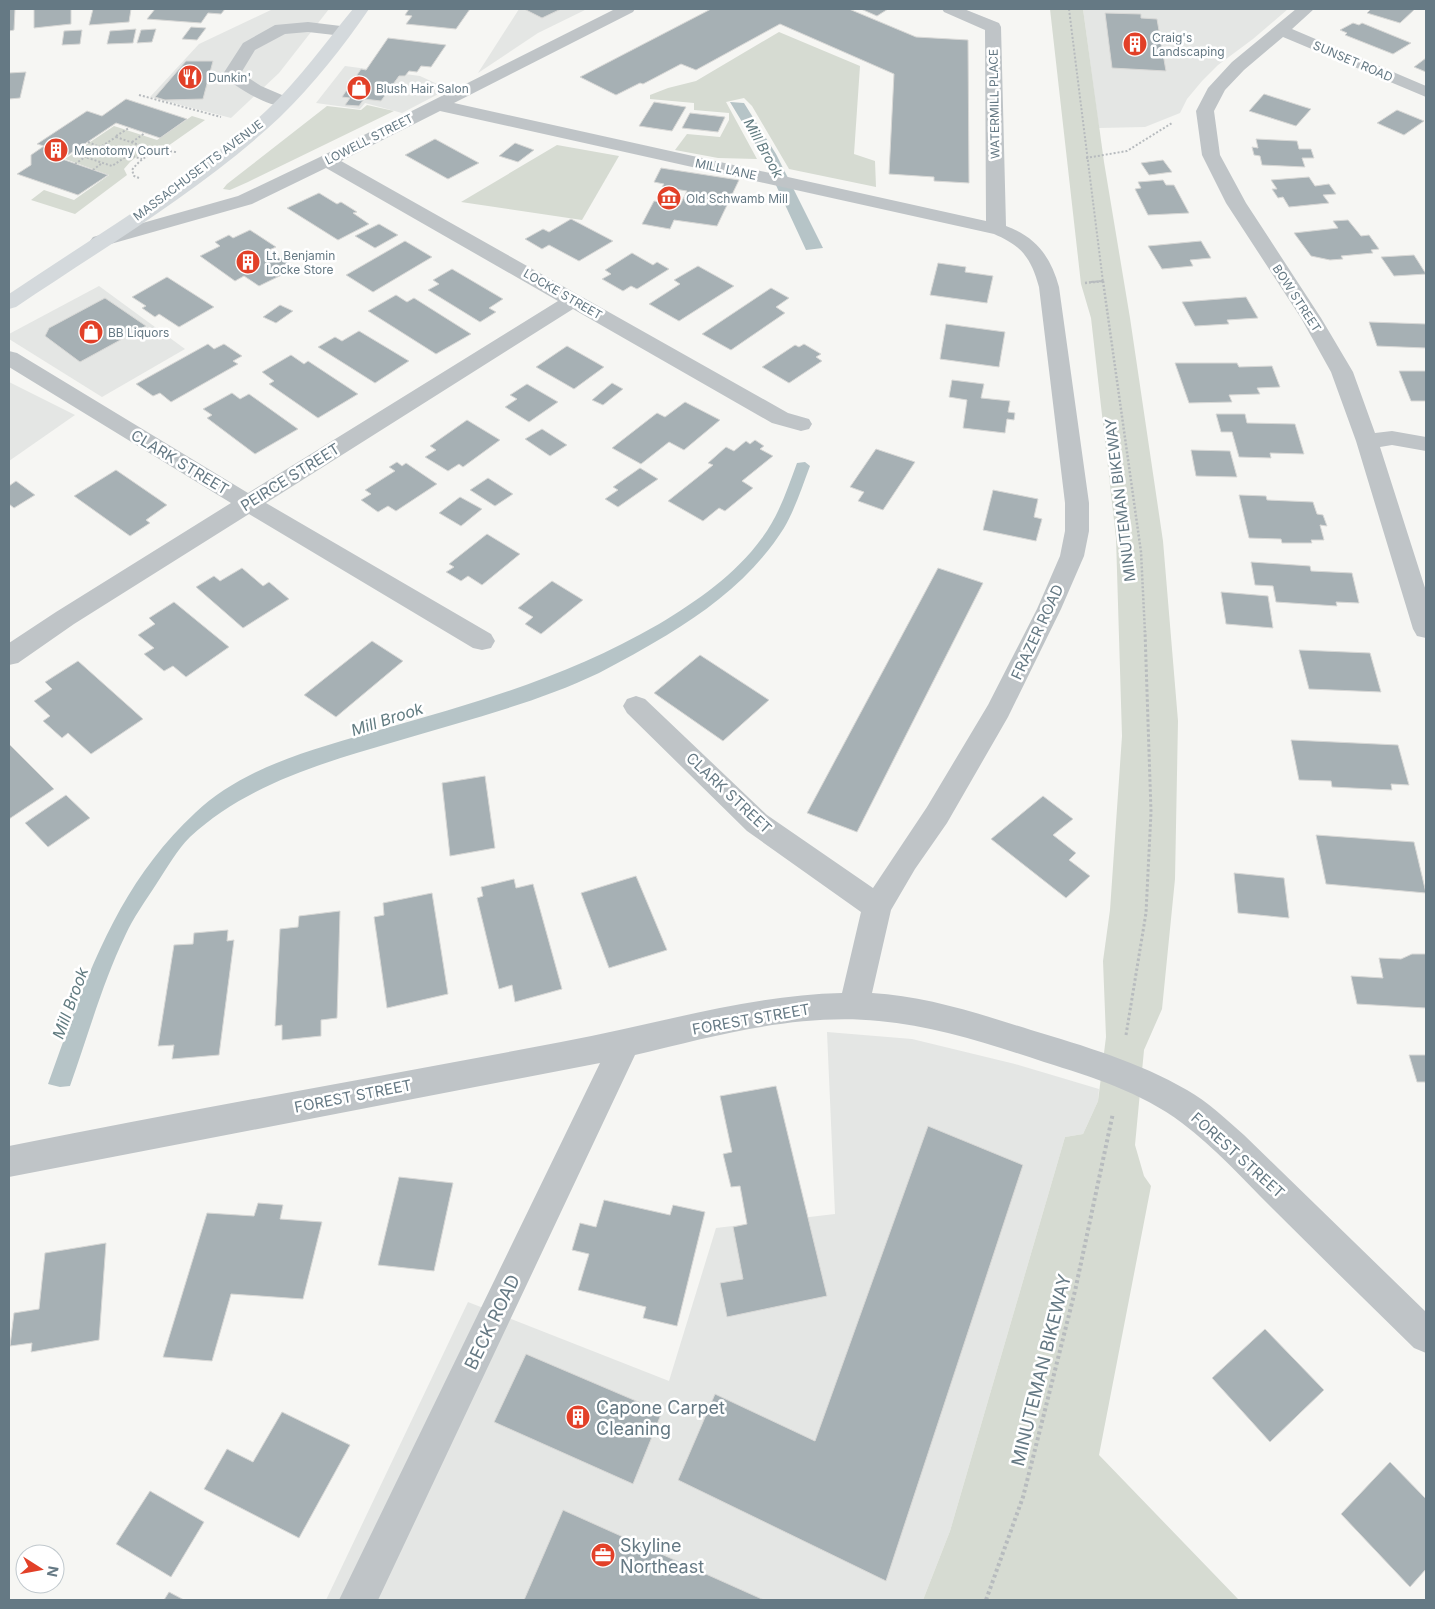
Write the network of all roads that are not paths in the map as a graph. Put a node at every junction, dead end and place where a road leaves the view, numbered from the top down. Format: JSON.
{"nodes":[{"id":1,"x":361,"y":9,"type":"edge"},
{"id":2,"x":627,"y":9,"type":"edge"},
{"id":3,"x":950,"y":9,"type":"edge"},
{"id":4,"x":1306,"y":9,"type":"edge"},
{"id":5,"x":1280,"y":30,"type":"junction"},
{"id":6,"x":343,"y":32,"type":"junction"},
{"id":7,"x":1426,"y":92,"type":"edge"},
{"id":8,"x":283,"y":102,"type":"junction"},
{"id":9,"x":437,"y":105,"type":"junction"},
{"id":10,"x":327,"y":161,"type":"junction"},
{"id":11,"x":1005,"y":232,"type":"junction"},
{"id":12,"x":100,"y":241,"type":"junction"},
{"id":13,"x":574,"y":300,"type":"junction"},
{"id":14,"x":9,"y":303,"type":"edge"},
{"id":15,"x":9,"y":358,"type":"edge"},
{"id":16,"x":801,"y":424,"type":"dead end"},
{"id":17,"x":1367,"y":441,"type":"junction"},
{"id":18,"x":1426,"y":444,"type":"edge"},
{"id":19,"x":248,"y":503,"type":"junction"},
{"id":20,"x":1426,"y":629,"type":"edge"},
{"id":21,"x":482,"y":642,"type":"dead end"},
{"id":22,"x":9,"y":656,"type":"edge"},
{"id":23,"x":636,"y":706,"type":"dead end"},
{"id":24,"x":877,"y":907,"type":"junction"},
{"id":25,"x":854,"y":1006,"type":"junction"},
{"id":26,"x":625,"y":1044,"type":"junction"},
{"id":27,"x":9,"y":1161,"type":"edge"},
{"id":28,"x":1426,"y":1336,"type":"edge"},
{"id":29,"x":358,"y":1600,"type":"edge"}],
"edges":[{"from":1,"to":6,"type":"main road","name":"MASSACHUSETTS AVENUE"},
{"from":2,"to":9,"type":"street","name":"LOWELL STREET"},
{"from":3,"to":11,"type":"street","name":"WATERMILL PLACE"},
{"from":4,"to":5,"type":"street"},
{"from":5,"to":7,"type":"street","name":"SUNSET ROAD"},
{"from":5,"to":17,"type":"street","name":"BOW STREET"},
{"from":6,"to":8,"type":"main road","name":"MASSACHUSETTS AVENUE"},
{"from":6,"to":8,"type":"street"},
{"from":8,"to":12,"type":"main road","name":"MASSACHUSETTS AVENUE"},
{"from":9,"to":10,"type":"street","name":"LOWELL STREET"},
{"from":9,"to":11,"type":"street","name":"MILL LANE"},
{"from":10,"to":12,"type":"street","name":"LOWELL STREET"},
{"from":10,"to":13,"type":"street","name":"LOCKE STREET"},
{"from":11,"to":24,"type":"street","name":"FRAZER ROAD"},
{"from":12,"to":14,"type":"main road","name":"MASSACHUSETTS AVENUE"},
{"from":13,"to":16,"type":"street","name":"LOCKE STREET"},
{"from":13,"to":19,"type":"street","name":"PEIRCE STREET"},
{"from":15,"to":19,"type":"street","name":"CLARK STREET"},
{"from":17,"to":18,"type":"street"},
{"from":17,"to":20,"type":"street","name":"BOW STREET"},
{"from":19,"to":21,"type":"street","name":"CLARK STREET"},
{"from":19,"to":22,"type":"street","name":"PEIRCE STREET"},
{"from":23,"to":24,"type":"street","name":"CLARK STREET"},
{"from":24,"to":25,"type":"street","name":"FRAZER ROAD"},
{"from":25,"to":26,"type":"street","name":"FOREST STREET"},
{"from":25,"to":28,"type":"street","name":"FOREST STREET"},
{"from":26,"to":27,"type":"street","name":"FOREST STREET"},
{"from":26,"to":29,"type":"street","name":"BECK ROAD"}]}
